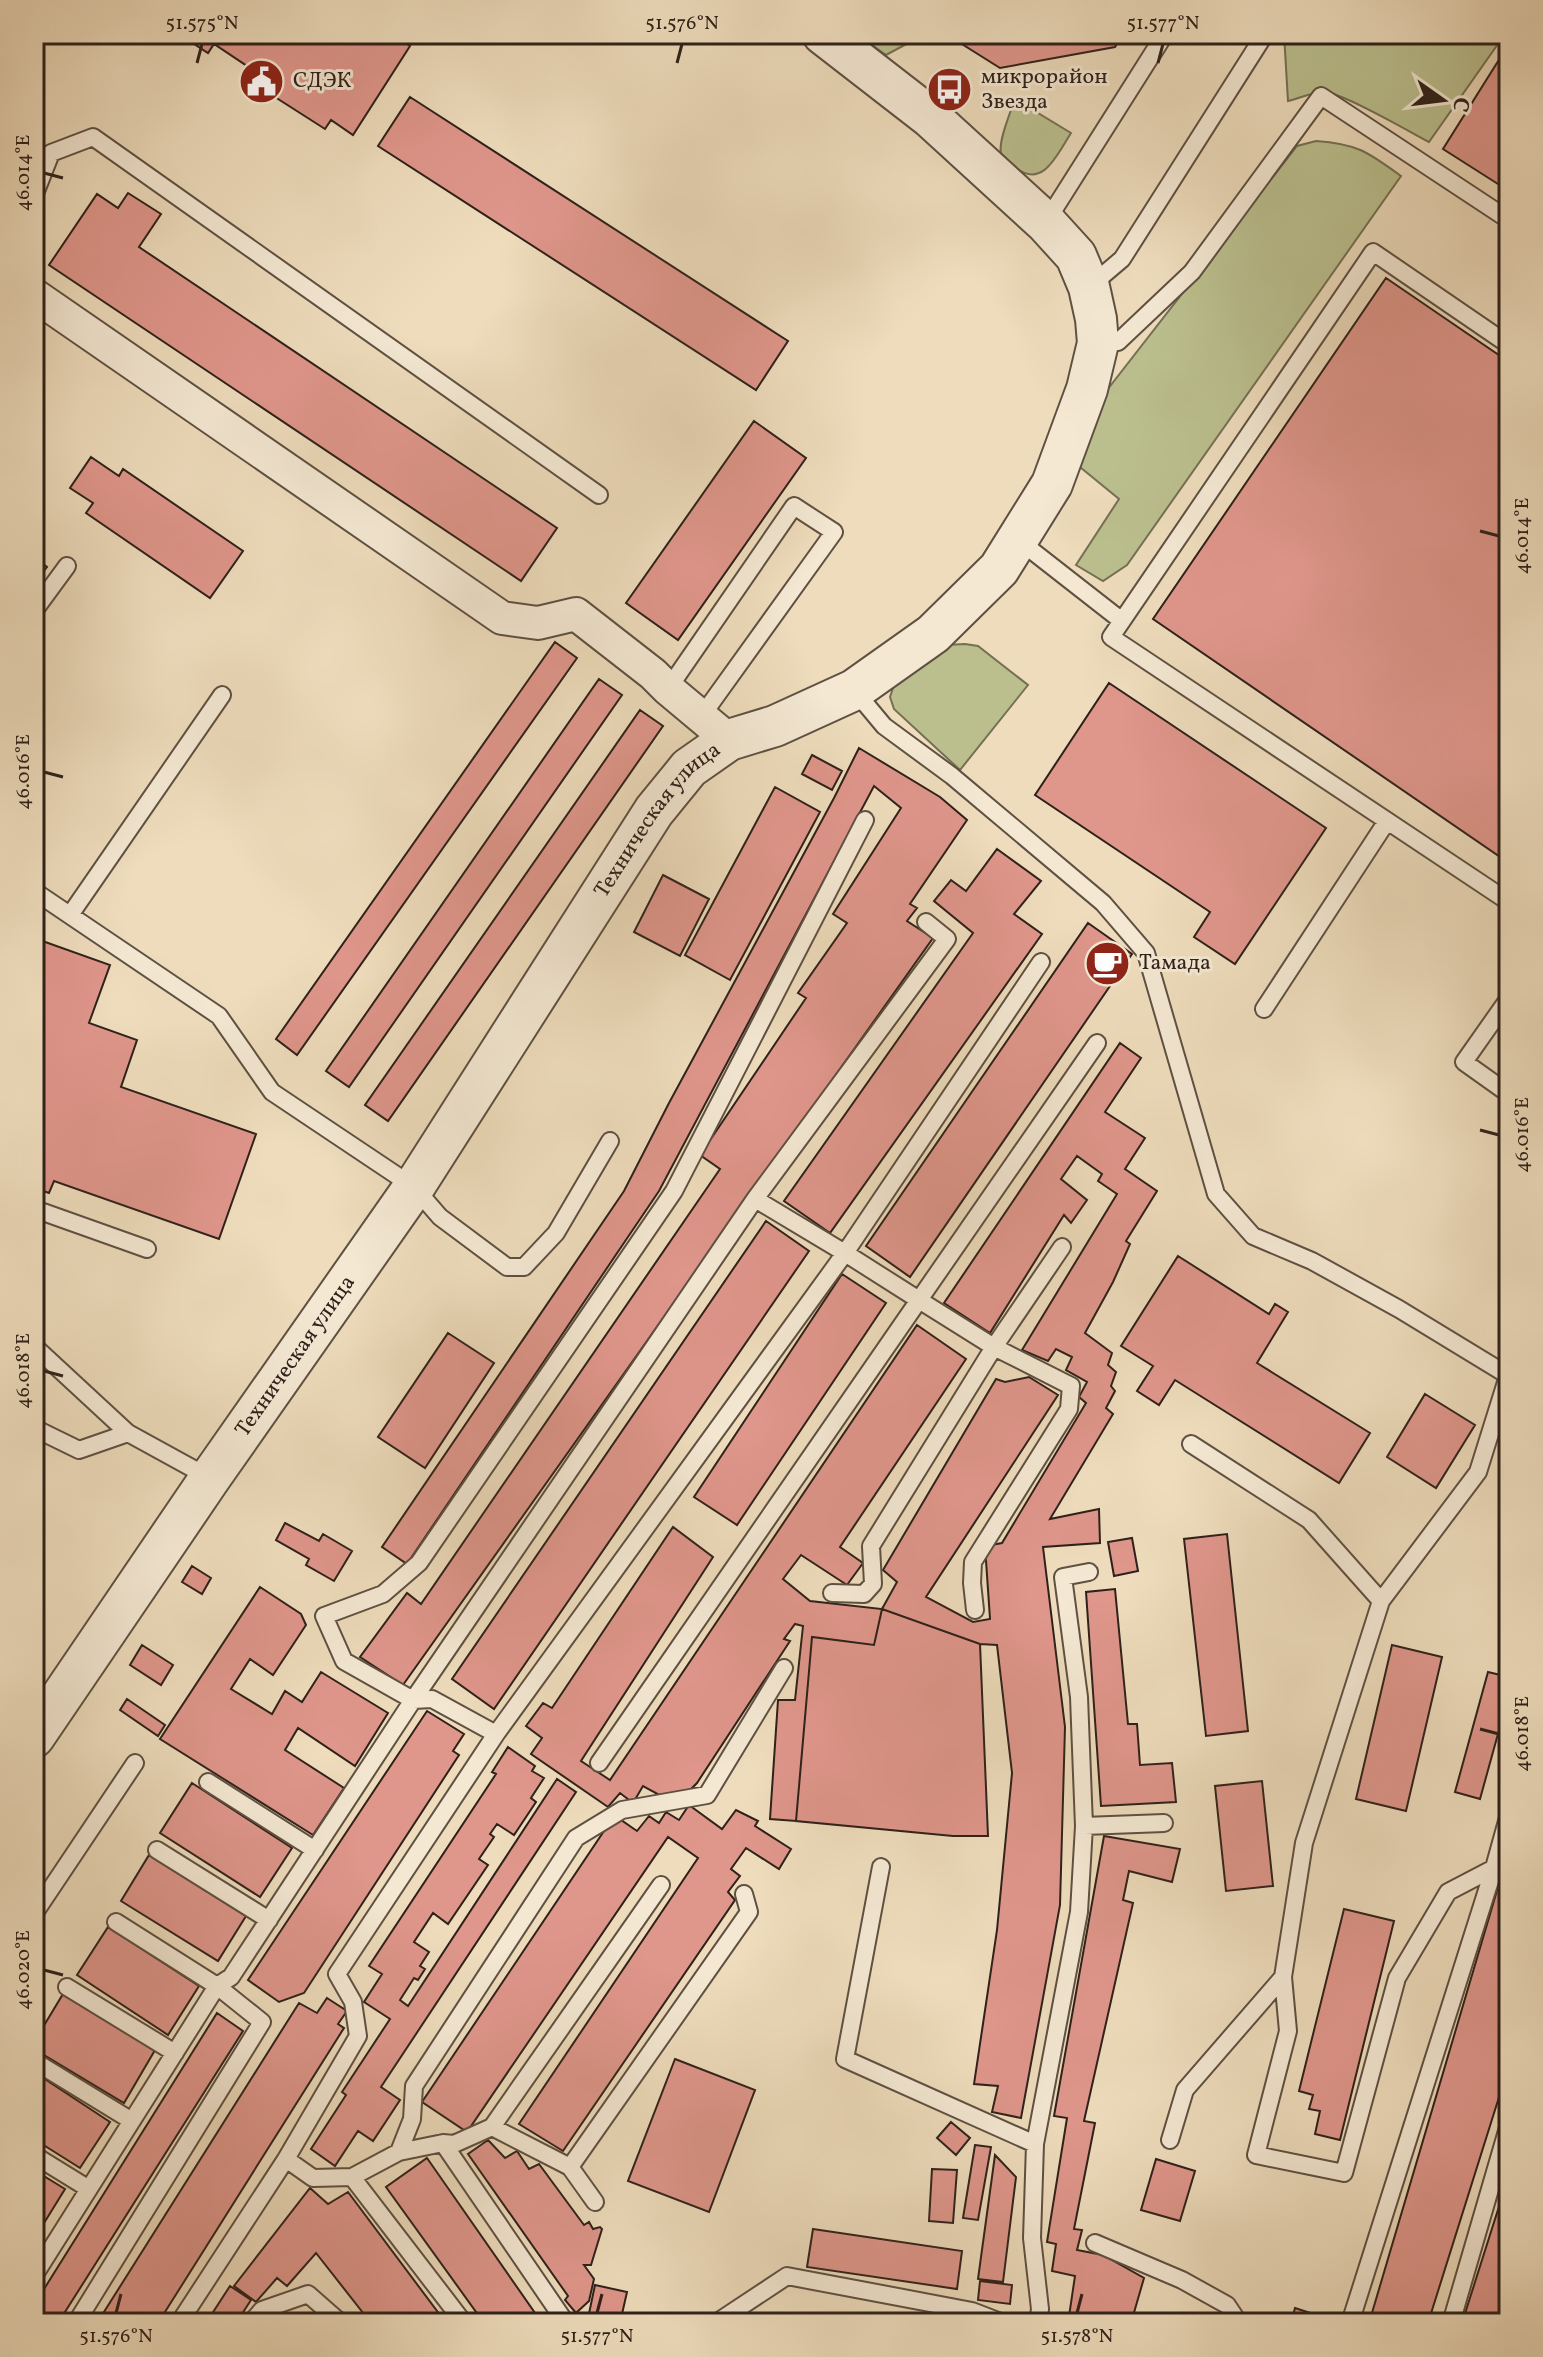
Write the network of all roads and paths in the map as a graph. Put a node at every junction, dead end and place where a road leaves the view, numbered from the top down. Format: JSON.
{"nodes":[{"id":1,"x":1165,"y":34,"type":"edge"},
{"id":2,"x":1265,"y":34,"type":"edge"},
{"id":3,"x":829,"y":36,"type":"edge"},
{"id":4,"x":35,"y":191,"type":"edge"},
{"id":5,"x":1509,"y":220,"type":"edge"},
{"id":6,"x":1046,"y":223,"type":"junction"},
{"id":7,"x":1089,"y":287,"type":"junction"},
{"id":8,"x":34,"y":295,"type":"edge"},
{"id":9,"x":1098,"y":343,"type":"junction"},
{"id":10,"x":1509,"y":345,"type":"edge"},
{"id":11,"x":599,"y":495,"type":"dead end"},
{"id":12,"x":1017,"y":539,"type":"junction"},
{"id":13,"x":67,"y":566,"type":"dead end"},
{"id":14,"x":34,"y":611,"type":"edge"},
{"id":15,"x":1122,"y":621,"type":"junction"},
{"id":16,"x":668,"y":689,"type":"junction"},
{"id":17,"x":854,"y":690,"type":"junction"},
{"id":18,"x":222,"y":695,"type":"dead end"},
{"id":19,"x":715,"y":728,"type":"junction"},
{"id":20,"x":865,"y":820,"type":"dead end"},
{"id":21,"x":1387,"y":821,"type":"junction"},
{"id":22,"x":34,"y":891,"type":"edge"},
{"id":23,"x":1509,"y":902,"type":"edge"},
{"id":24,"x":70,"y":915,"type":"junction"},
{"id":25,"x":926,"y":922,"type":"dead end"},
{"id":26,"x":1041,"y":962,"type":"dead end"},
{"id":27,"x":1509,"y":998,"type":"edge"},
{"id":28,"x":1264,"y":1009,"type":"dead end"},
{"id":29,"x":1097,"y":1043,"type":"dead end"},
{"id":30,"x":1509,"y":1094,"type":"edge"},
{"id":31,"x":610,"y":1141,"type":"dead end"},
{"id":32,"x":414,"y":1187,"type":"junction"},
{"id":33,"x":755,"y":1199,"type":"junction"},
{"id":34,"x":34,"y":1216,"type":"edge"},
{"id":35,"x":1062,"y":1247,"type":"dead end"},
{"id":36,"x":147,"y":1249,"type":"dead end"},
{"id":37,"x":845,"y":1253,"type":"junction"},
{"id":38,"x":919,"y":1300,"type":"junction"},
{"id":39,"x":34,"y":1346,"type":"edge"},
{"id":40,"x":994,"y":1347,"type":"junction"},
{"id":41,"x":1509,"y":1376,"type":"edge"},
{"id":42,"x":34,"y":1428,"type":"edge"},
{"id":43,"x":128,"y":1433,"type":"junction"},
{"id":44,"x":1191,"y":1444,"type":"dead end"},
{"id":45,"x":210,"y":1478,"type":"junction"},
{"id":46,"x":1089,"y":1572,"type":"dead end"},
{"id":47,"x":832,"y":1593,"type":"dead end"},
{"id":48,"x":1381,"y":1601,"type":"junction"},
{"id":49,"x":975,"y":1610,"type":"dead end"},
{"id":50,"x":784,"y":1668,"type":"dead end"},
{"id":51,"x":413,"y":1700,"type":"junction"},
{"id":52,"x":496,"y":1734,"type":"junction"},
{"id":53,"x":34,"y":1737,"type":"edge"},
{"id":54,"x":135,"y":1763,"type":"dead end"},
{"id":55,"x":599,"y":1763,"type":"dead end"},
{"id":56,"x":208,"y":1782,"type":"dead end"},
{"id":57,"x":1509,"y":1814,"type":"edge"},
{"id":58,"x":1164,"y":1823,"type":"dead end"},
{"id":59,"x":1084,"y":1826,"type":"junction"},
{"id":60,"x":157,"y":1850,"type":"dead end"},
{"id":61,"x":315,"y":1850,"type":"junction"},
{"id":62,"x":881,"y":1867,"type":"dead end"},
{"id":63,"x":1494,"y":1868,"type":"junction"},
{"id":64,"x":661,"y":1885,"type":"dead end"},
{"id":65,"x":744,"y":1894,"type":"dead end"},
{"id":66,"x":34,"y":1914,"type":"edge"},
{"id":67,"x":269,"y":1920,"type":"junction"},
{"id":68,"x":116,"y":1922,"type":"dead end"},
{"id":69,"x":1283,"y":1977,"type":"junction"},
{"id":70,"x":217,"y":1986,"type":"junction"},
{"id":71,"x":67,"y":1987,"type":"dead end"},
{"id":72,"x":175,"y":2053,"type":"junction"},
{"id":73,"x":34,"y":2061,"type":"edge"},
{"id":74,"x":132,"y":2121,"type":"junction"},
{"id":75,"x":1509,"y":2124,"type":"edge"},
{"id":76,"x":492,"y":2127,"type":"junction"},
{"id":77,"x":1170,"y":2140,"type":"dead end"},
{"id":78,"x":443,"y":2143,"type":"junction"},
{"id":79,"x":1035,"y":2144,"type":"junction"},
{"id":80,"x":399,"y":2152,"type":"junction"},
{"id":81,"x":34,"y":2155,"type":"edge"},
{"id":82,"x":286,"y":2159,"type":"junction"},
{"id":83,"x":570,"y":2167,"type":"junction"},
{"id":84,"x":352,"y":2177,"type":"junction"},
{"id":85,"x":89,"y":2189,"type":"junction"},
{"id":86,"x":595,"y":2202,"type":"dead end"},
{"id":87,"x":1095,"y":2243,"type":"dead end"},
{"id":88,"x":40,"y":2255,"type":"edge"},
{"id":89,"x":34,"y":2276,"type":"edge"},
{"id":90,"x":76,"y":2323,"type":"edge"},
{"id":91,"x":179,"y":2323,"type":"edge"},
{"id":92,"x":251,"y":2323,"type":"edge"},
{"id":93,"x":341,"y":2323,"type":"edge"},
{"id":94,"x":464,"y":2323,"type":"edge"},
{"id":95,"x":566,"y":2323,"type":"edge"},
{"id":96,"x":716,"y":2323,"type":"edge"},
{"id":97,"x":1003,"y":2323,"type":"edge"},
{"id":98,"x":1038,"y":2323,"type":"edge"},
{"id":99,"x":1239,"y":2323,"type":"edge"},
{"id":100,"x":1350,"y":2323,"type":"edge"},
{"id":101,"x":1451,"y":2323,"type":"edge"}],
"edges":[{"from":1,"to":6,"type":"lane"},
{"from":2,"to":7,"type":"lane"},
{"from":3,"to":6,"type":"street","name":"Техническая улица"},
{"from":4,"to":11,"type":"lane"},
{"from":5,"to":9,"type":"lane"},
{"from":6,"to":7,"type":"street","name":"Техническая улица"},
{"from":7,"to":9,"type":"street","name":"Техническая улица"},
{"from":8,"to":16,"type":"street"},
{"from":9,"to":12,"type":"street","name":"Техническая улица"},
{"from":10,"to":15,"type":"lane"},
{"from":12,"to":15,"type":"lane"},
{"from":12,"to":17,"type":"street","name":"Техническая улица"},
{"from":13,"to":14,"type":"lane"},
{"from":15,"to":21,"type":"lane"},
{"from":16,"to":19,"type":"street"},
{"from":16,"to":19,"type":"lane"},
{"from":17,"to":19,"type":"street","name":"Техническая улица"},
{"from":17,"to":41,"type":"lane"},
{"from":18,"to":24,"type":"lane"},
{"from":19,"to":32,"type":"street","name":"Техническая улица"},
{"from":20,"to":51,"type":"lane"},
{"from":21,"to":23,"type":"lane"},
{"from":21,"to":28,"type":"lane"},
{"from":22,"to":24,"type":"lane"},
{"from":24,"to":32,"type":"lane"},
{"from":25,"to":33,"type":"lane"},
{"from":26,"to":37,"type":"lane"},
{"from":27,"to":30,"type":"lane"},
{"from":29,"to":38,"type":"lane"},
{"from":31,"to":32,"type":"lane"},
{"from":32,"to":45,"type":"street","name":"Техническая улица"},
{"from":33,"to":37,"type":"lane"},
{"from":33,"to":51,"type":"lane"},
{"from":34,"to":36,"type":"lane"},
{"from":35,"to":40,"type":"lane"},
{"from":37,"to":38,"type":"lane"},
{"from":37,"to":52,"type":"lane"},
{"from":38,"to":40,"type":"lane"},
{"from":38,"to":55,"type":"lane"},
{"from":39,"to":43,"type":"lane"},
{"from":40,"to":47,"type":"lane"},
{"from":40,"to":49,"type":"lane"},
{"from":41,"to":48,"type":"lane"},
{"from":42,"to":43,"type":"lane"},
{"from":43,"to":45,"type":"lane"},
{"from":44,"to":48,"type":"lane"},
{"from":45,"to":53,"type":"street","name":"Техническая улица"},
{"from":46,"to":59,"type":"lane"},
{"from":48,"to":69,"type":"lane"},
{"from":50,"to":80,"type":"lane"},
{"from":51,"to":52,"type":"lane"},
{"from":51,"to":61,"type":"lane"},
{"from":52,"to":82,"type":"lane"},
{"from":54,"to":66,"type":"lane"},
{"from":56,"to":61,"type":"lane"},
{"from":57,"to":63,"type":"lane"},
{"from":58,"to":59,"type":"lane"},
{"from":59,"to":79,"type":"lane"},
{"from":60,"to":67,"type":"lane"},
{"from":61,"to":67,"type":"lane"},
{"from":62,"to":79,"type":"lane"},
{"from":63,"to":69,"type":"lane"},
{"from":63,"to":100,"type":"lane"},
{"from":64,"to":76,"type":"lane"},
{"from":65,"to":83,"type":"lane"},
{"from":67,"to":70,"type":"lane"},
{"from":68,"to":70,"type":"lane"},
{"from":69,"to":77,"type":"lane"},
{"from":70,"to":72,"type":"lane"},
{"from":70,"to":90,"type":"lane"},
{"from":71,"to":72,"type":"lane"},
{"from":72,"to":74,"type":"lane"},
{"from":73,"to":74,"type":"lane"},
{"from":74,"to":85,"type":"lane"},
{"from":75,"to":101,"type":"lane"},
{"from":76,"to":78,"type":"lane"},
{"from":76,"to":83,"type":"lane"},
{"from":78,"to":80,"type":"lane"},
{"from":78,"to":95,"type":"lane"},
{"from":79,"to":98,"type":"lane"},
{"from":80,"to":84,"type":"lane"},
{"from":81,"to":85,"type":"lane"},
{"from":82,"to":84,"type":"lane"},
{"from":82,"to":91,"type":"lane"},
{"from":83,"to":86,"type":"lane"},
{"from":84,"to":94,"type":"lane"},
{"from":85,"to":88,"type":"lane"},
{"from":87,"to":99,"type":"lane"},
{"from":88,"to":89,"type":"lane"},
{"from":92,"to":93,"type":"lane"},
{"from":96,"to":97,"type":"lane"}]}
